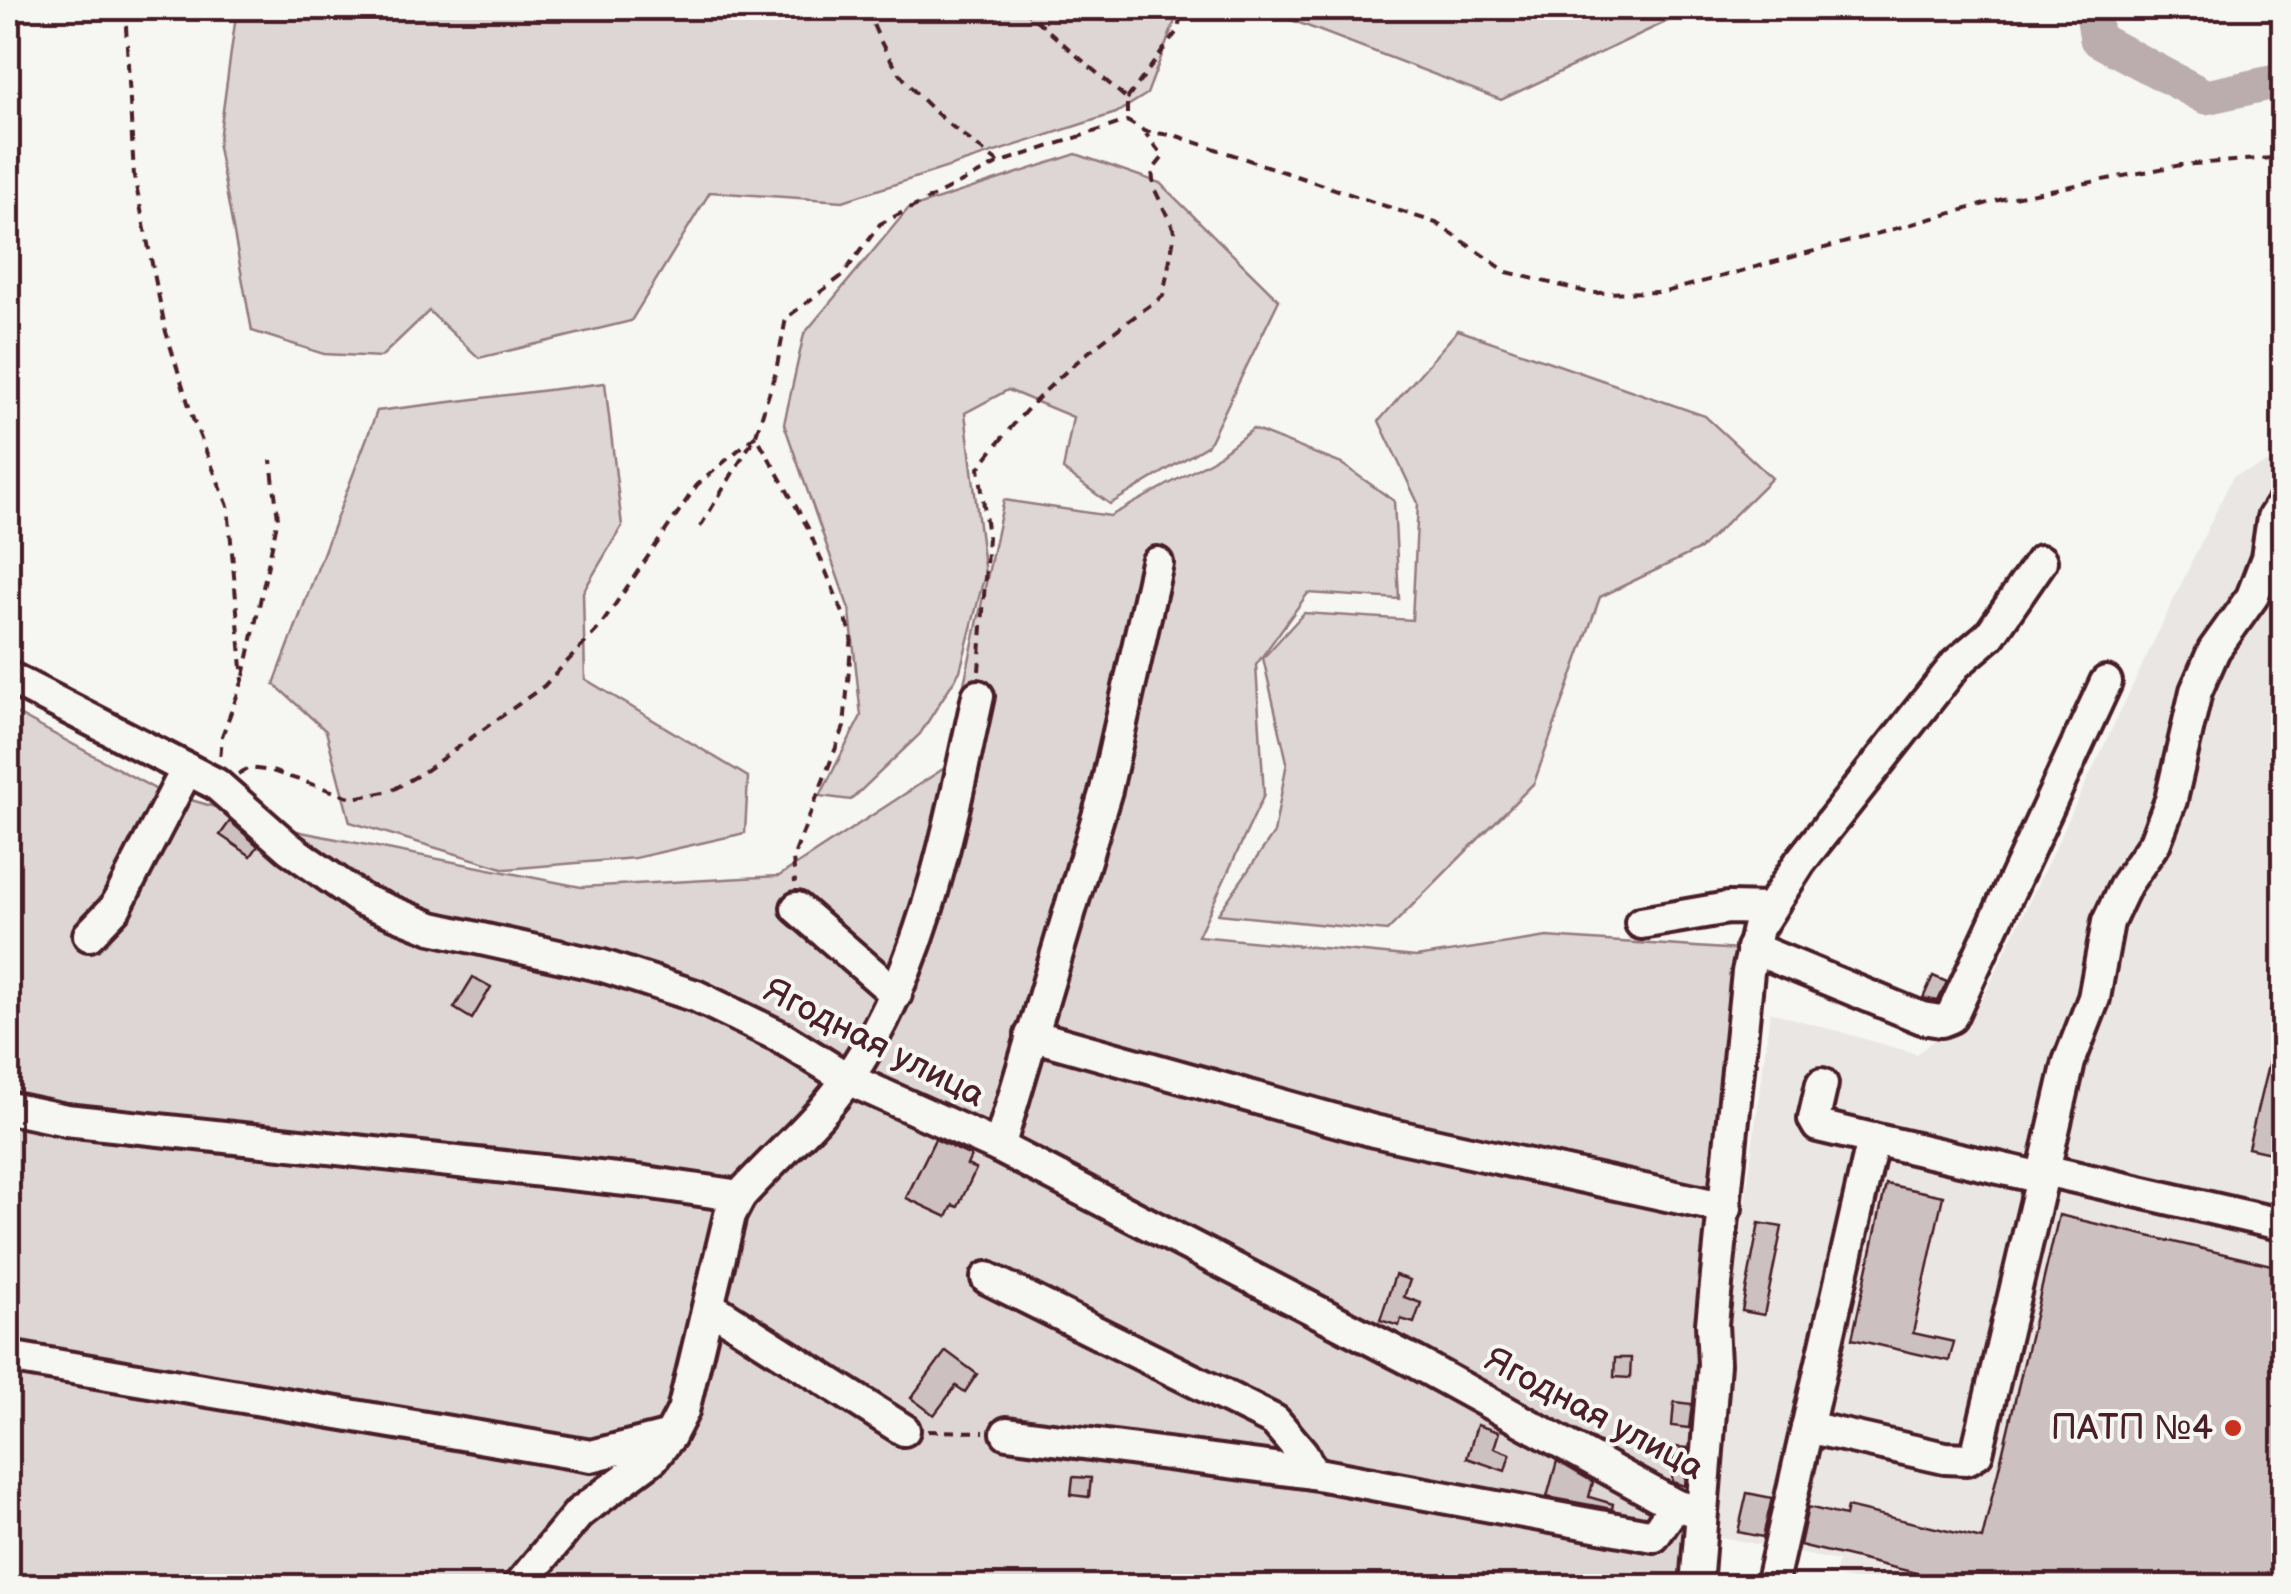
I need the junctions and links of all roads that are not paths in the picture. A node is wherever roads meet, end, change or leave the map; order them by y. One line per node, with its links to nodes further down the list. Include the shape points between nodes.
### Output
1 (2284, 500): 20 (street, via 2252,597 2214,650 2196,691 2172,800 2155,842 2108,922 2094,998 2068,1062)
2 (2041, 562): 9 (street, via 1990,636 1956,664)
3 (1157, 563): 14 (street, via 1106,790)
4 (8, 678): 7 (street, Ягодная улица)
5 (2106, 682): 12 (street, via 1951,1017 1922,1018)
6 (978, 696): 13 (street, via 946,840)
7 (188, 770): 11 (street, via 115,908); 15 (street, Ягодная улица, via 216,784 288,848 362,900 432,928 603,966 696,996)
8 (797, 908): 13 (street)
9 (1769, 909): 10 (street, via 1728,908); 12 (street)
10 (1642, 923)
11 (89, 935)
12 (1752, 948): 22 (street)
13 (896, 994): 15 (street)
14 (1031, 1035): 19 (street); 22 (street, via 1374,1131)
15 (848, 1079): 19 (street, Ягодная улица); 21 (street)
16 (1822, 1084): 18 (street, via 1818,1126)
17 (9, 1108): 21 (street, via 66,1120)
18 (1873, 1139): 20 (street); 27 (street)
19 (999, 1148): 32 (street, Ягодная улица)
20 (2043, 1174): 23 (street); 27 (street, via 1977,1454 1945,1458)
21 (740, 1196): 25 (street, via 722,1239)
22 (1726, 1208): 32 (street, via 1712,1324 1714,1364)
23 (2284, 1225)
24 (987, 1278): 31 (street, via 1275,1420)
25 (709, 1306): 28 (street); 30 (street, via 683,1411)
26 (8, 1358): 30 (street, via 591,1456)
27 (1807, 1427): 35 (street)
28 (904, 1430)
29 (1008, 1433): 31 (street)
30 (670, 1436): 33 (street, via 653,1458 579,1513)
31 (1312, 1473): 32 (street, via 1654,1536)
32 (1687, 1509): 34 (street)
33 (519, 1586)
34 (1696, 1586)
35 (1771, 1586)

